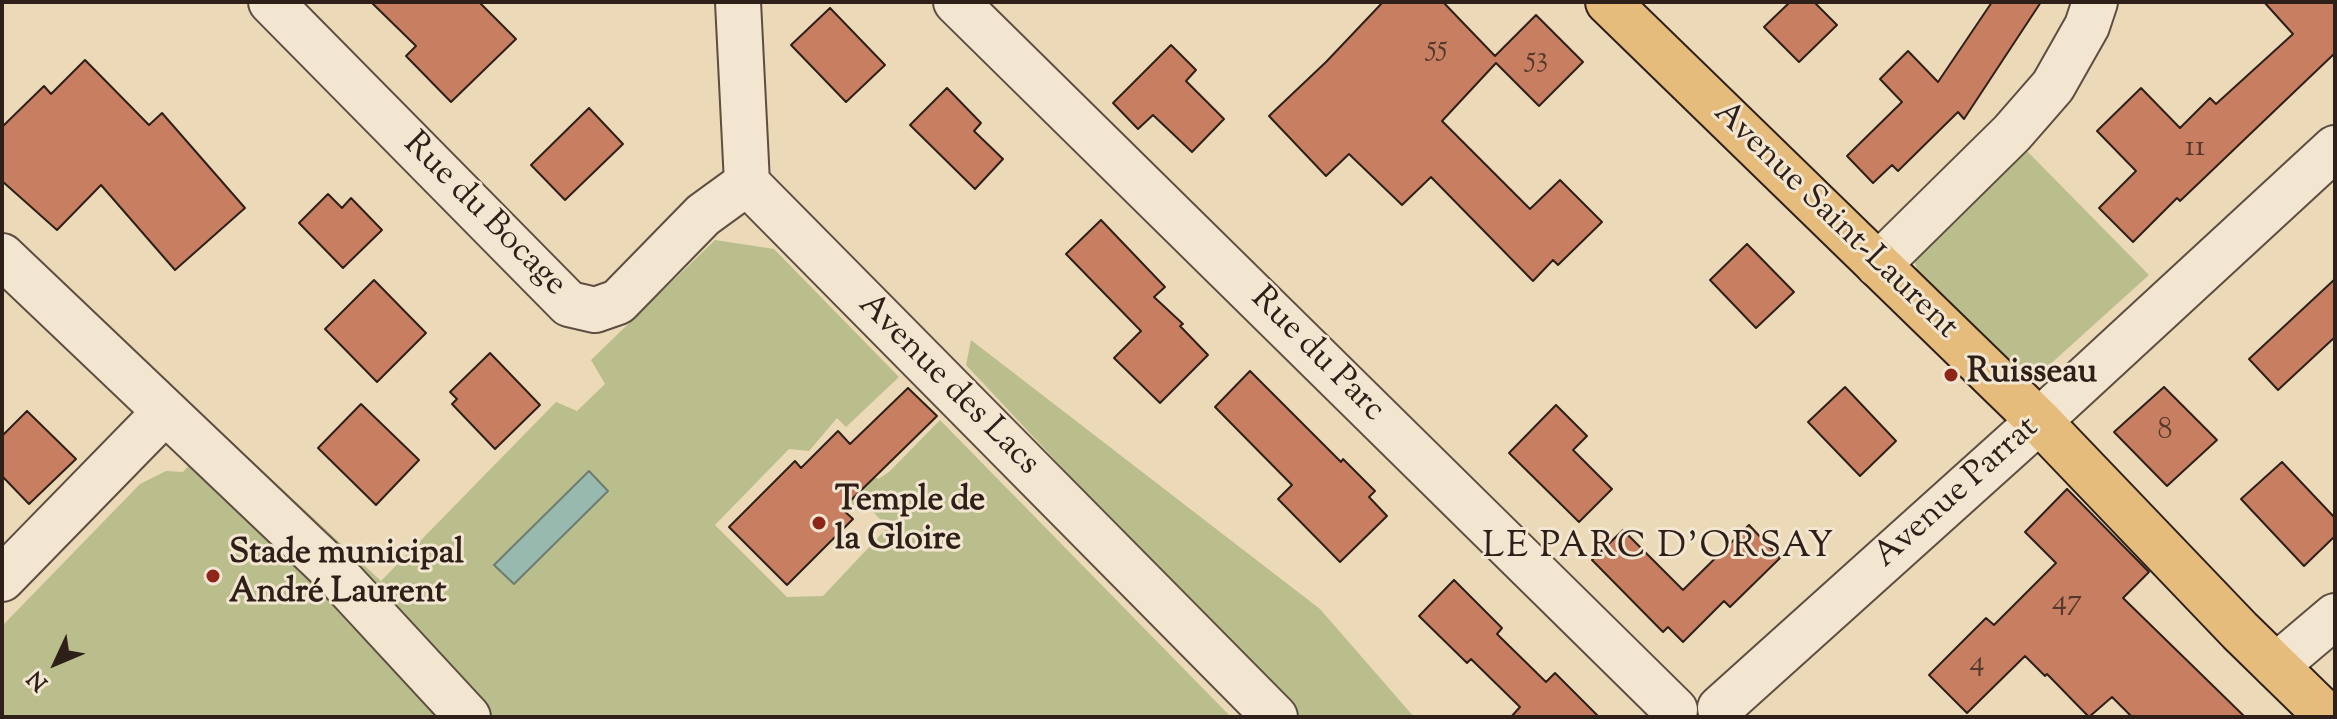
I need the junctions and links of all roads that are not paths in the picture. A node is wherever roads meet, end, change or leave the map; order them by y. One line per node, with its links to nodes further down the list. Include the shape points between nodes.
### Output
1 (271, 2): 7 (street, Rue du Bocage, via 569,304 595,310 618,302 703,215)
2 (738, 2): 7 (street)
3 (956, 2): 16 (street, Rue du Parc)
4 (1608, 2): 9 (main road, Avenue Saint-Laurent)
5 (2095, 2): 9 (street, via 2053,86)
6 (2335, 148): 11 (street, Avenue Parrat)
7 (747, 183): 18 (street, Avenue des Lacs)
8 (2, 256): 10 (street)
9 (1878, 265): 11 (main road, Avenue Saint-Laurent)
10 (165, 412): 12 (street); 17 (street, via 333,571)
11 (2039, 421): 14 (main road, Avenue Saint-Laurent); 15 (street, Avenue Parrat)
12 (2, 579)
13 (2335, 616): 14 (street)
14 (2276, 666): 19 (main road, Avenue Saint-Laurent)
15 (1723, 713): 16 (street, via 1692,701)
16 (1672, 714)
17 (468, 717)
18 (1275, 717)
19 (2328, 717)

